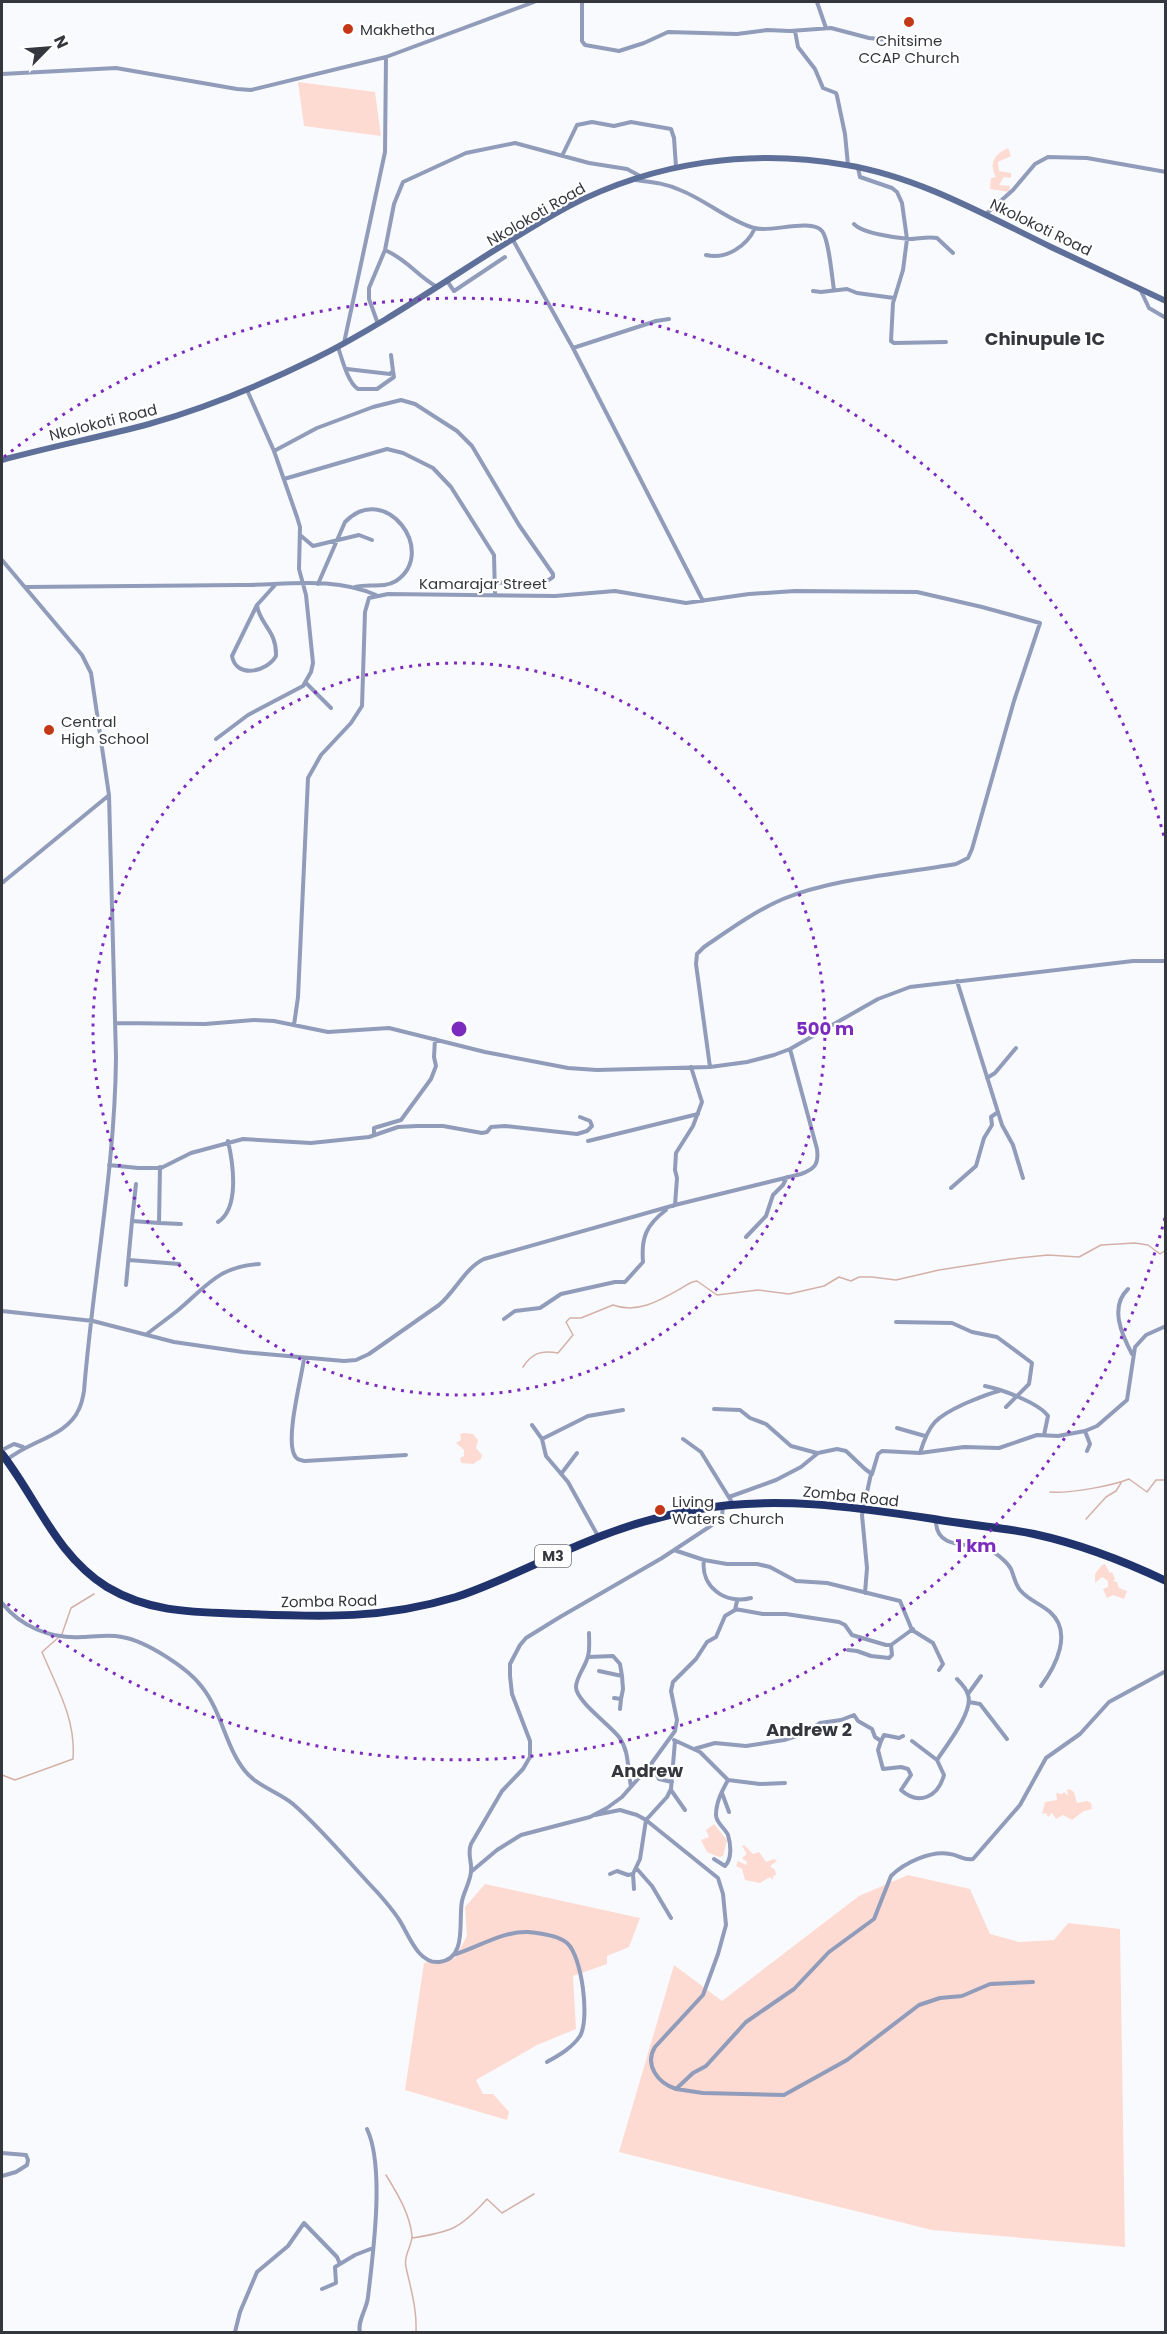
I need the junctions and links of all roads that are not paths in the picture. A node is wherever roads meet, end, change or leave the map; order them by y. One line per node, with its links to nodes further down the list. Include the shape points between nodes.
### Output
1 (534, 2): 7 (street)
2 (582, 2): 5 (street, via 582,40 585,45 608,51 635,46 668,32)
3 (817, 2): 4 (street)
4 (825, 28): 5 (street); 6 (street)
5 (795, 31): 10 (street, via 798,47 815,69 823,88 836,93)
6 (934, 45)
7 (386, 57): 8 (street, via 251,90 116,68); 36 (street, via 385,152)
8 (2, 74)
9 (562, 156): 11 (street, via 577,125 592,122 614,126 631,122 671,129); 14 (street, via 627,169); 21 (street, via 507,143 457,156 403,183 394,204)
10 (848, 165): 11 (main road, Nkolokoti Road, via 755,158); 12 (main road, Nkolokoti Road)
11 (676, 167): 14 (main road, Nkolokoti Road)
12 (858, 167): 16 (main road, Nkolokoti Road, via 931,190); 19 (street, via 861,178 885,184 897,192)
13 (1166, 172): 16 (street, via 1087,158 1048,157 1035,164)
14 (641, 176): 15 (main road, Nkolokoti Road)
15 (631, 180): 18 (street, via 680,189 714,210); 20 (main road, Nkolokoti Road, via 570,206)
16 (986, 214): 27 (main road, Nkolokoti Road)
17 (854, 224): 19 (street, via 862,230)
18 (756, 228): 23 (street, via 746,242 730,253); 28 (street, via 800,226 822,231)
19 (908, 239): 22 (street, via 937,238); 30 (street)
20 (513, 240): 25 (main road, Nkolokoti Road); 37 (street)
21 (385, 250): 26 (street); 34 (street, via 368,293)
22 (953, 253)
23 (706, 255)
24 (505, 257): 25 (street, via 454,291)
25 (447, 281): 26 (main road, Nkolokoti Road)
26 (437, 287): 34 (main road, Nkolokoti Road)
27 (1140, 289): 31 (main road, Nkolokoti Road); 32 (street, via 1149,308)
28 (834, 290): 29 (street); 30 (street)
29 (813, 291)
30 (894, 298): 35 (street, via 892,343)
31 (1166, 301)
32 (1166, 318)
33 (669, 319): 37 (street)
34 (378, 324): 36 (main road, Nkolokoti Road)
35 (946, 342)
36 (341, 345): 39 (street); 41 (main road, Nkolokoti Road)
37 (573, 348): 57 (street)
38 (391, 354): 40 (street)
39 (346, 369): 40 (street, via 383,374); 40 (street, via 354,387 362,390 377,389 394,377)
40 (393, 371)
41 (247, 389): 42 (street); 43 (main road, Nkolokoti Road, via 148,424)
42 (274, 452): 44 (street); 50 (street, via 317,428 375,406 401,400 415,404 457,431 472,446 553,574 545,582)
43 (2, 460)
44 (283, 479): 45 (street); 50 (street, via 379,450 392,449 412,457 444,477 458,497 494,555)
45 (300, 535): 46 (street, via 313,546); 49 (street, via 299,569)
46 (336, 540): 47 (street, via 359,535); 52 (street); 54 (street, via 351,515 377,509 396,518 411,544 411,560 395,581)
47 (372, 540)
48 (2, 560): 53 (street)
49 (304, 582): 51 (street); 52 (street); 59 (street, via 313,663)
50 (494, 582): 56 (street)
51 (276, 584): 53 (street); 58 (street)
52 (318, 584): 54 (street)
53 (25, 587): 62 (street, via 90,669)
54 (354, 588): 55 (street, Kamarajar Street)
55 (376, 595): 56 (street, Kamarajar Street); 67 (street, via 367,601 364,612 362,706 308,777)
56 (495, 595): 57 (street, Kamarajar Street, via 615,591 687,603)
57 (704, 601): 71 (street, Kamarajar Street, via 795,591 917,592 1040,623 968,858 956,864 799,894 764,908 704,947 697,954 696,964)
58 (258, 605): 58 (street, via 259,614 272,633 276,656 254,671 241,670 232,656)
59 (306, 683): 60 (street); 61 (street, via 237,721)
60 (331, 708)
61 (216, 739)
62 (109, 795): 63 (street); 66 (street)
63 (2, 883)
64 (1166, 961): 65 (street, via 1133,961)
65 (957, 981): 70 (street, via 897,990); 73 (street)
66 (116, 1023): 67 (street, via 254,1020); 80 (street, via 116,1096)
67 (294, 1025): 68 (street, via 317,1032 389,1028)
68 (435, 1040): 72 (street, via 568,1068); 77 (street, via 436,1066 431,1079 400,1119 374,1128)
69 (1016, 1048): 73 (street)
70 (790, 1049): 71 (street, via 760,1059); 82 (street, via 817,1162 809,1171)
71 (710, 1066): 72 (street)
72 (691, 1067): 75 (street, via 702,1102)
73 (987, 1078): 74 (street)
74 (998, 1112): 83 (street); 85 (street, via 991,1117 992,1125 976,1166)
75 (698, 1114): 79 (street); 86 (street, via 676,1153)
76 (580, 1118): 77 (street, via 590,1121 592,1126 577,1134 505,1126 491,1127 482,1133 417,1126)
77 (374, 1135): 78 (street, via 311,1143)
78 (228, 1141): 81 (street); 89 (street, via 235,1178 229,1210)
79 (588, 1141)
80 (109, 1165): 81 (street); 99 (street)
81 (160, 1167): 88 (street)
82 (787, 1177): 86 (street); 91 (street, via 773,1195 766,1216)
83 (1023, 1178)
84 (136, 1184): 87 (street)
85 (951, 1188)
86 (675, 1205): 98 (street, via 648,1228 641,1243 643,1262 625,1282 561,1294 540,1308 515,1311); 104 (street, via 484,1259 474,1265 445,1300 363,1358)
87 (132, 1221): 88 (street); 92 (street)
88 (159, 1222): 90 (street)
89 (219, 1222)
90 (181, 1224)
91 (746, 1237)
92 (129, 1260): 93 (street); 95 (street)
93 (179, 1264)
94 (259, 1264): 102 (street, via 220,1274)
95 (126, 1285)
96 (1128, 1289): 103 (street, via 1122,1295 1118,1318)
97 (2, 1311): 99 (street)
98 (504, 1319)
99 (93, 1321): 102 (street); 118 (street, via 79,1411 59,1431)
100 (896, 1322): 107 (street, via 944,1321 997,1337 1032,1364 1029,1384)
101 (1166, 1326): 103 (street, via 1139,1341)
102 (147, 1334): 104 (street, via 185,1344)
103 (1132, 1354): 113 (street, via 1127,1400 1097,1426)
104 (304, 1359): 124 (street, via 293,1432 296,1458 305,1461)
105 (985, 1386): 106 (street)
106 (999, 1391): 107 (street); 115 (street, via 942,1414)
107 (1015, 1397): 108 (street); 114 (street, via 1033,1402 1047,1414)
108 (1006, 1407)
109 (714, 1409): 121 (street, via 740,1410 766,1424 790,1446)
110 (623, 1410): 116 (street, via 588,1416)
111 (532, 1425): 116 (street)
112 (897, 1428): 115 (street)
113 (1085, 1431): 114 (street); 119 (street, via 1090,1444)
114 (1044, 1435): 122 (street, via 999,1448 964,1447)
115 (925, 1436): 122 (street)
116 (542, 1439): 125 (street, via 546,1456)
117 (682, 1439): 127 (street, via 701,1452)
118 (24, 1448): 123 (street); 123 (street, via 14,1444)
119 (1087, 1451)
120 (577, 1453): 125 (street)
121 (818, 1454): 126 (street, via 843,1450); 127 (street, via 801,1467)
122 (920, 1454): 126 (street, via 880,1452)
123 (3, 1455): 131 (highway, Zomba Road / M3, via 56,1539 88,1573 135,1600 170,1610 328,1617 399,1611 471,1592)
124 (406, 1455)
125 (561, 1474): 131 (street)
126 (871, 1474): 129 (street)
127 (731, 1501): 128 (highway, Zomba Road / M3); 129 (highway, Zomba Road / M3)
128 (723, 1506): 131 (highway, Zomba Road / M3, via 658,1518); 132 (street, via 717,1521)
129 (862, 1509): 130 (highway, Zomba Road / M3); 135 (street)
130 (936, 1520): 134 (highway, Zomba Road / M3, via 1074,1544); 151 (street, via 938,1530 947,1539 962,1546 986,1547 1002,1558 1019,1589 1055,1617 1062,1645)
131 (598, 1537)
132 (674, 1550): 133 (street); 177 (street, via 520,1645 512,1660 510,1676 512,1694 530,1742 530,1757 502,1791 471,1844)
133 (704, 1560): 135 (street, via 757,1564 796,1581 820,1582); 137 (street, via 702,1572 712,1589)
134 (1166, 1581)
135 (865, 1593): 140 (street, via 900,1602)
136 (751, 1598): 137 (street)
137 (737, 1601): 139 (street)
138 (2, 1604): 182 (street, via 38,1631 62,1637 124,1637 150,1648 193,1676 209,1696 234,1753 249,1775 304,1815 391,1907 423,1956 438,1962)
139 (735, 1609): 142 (street, via 843,1623 852,1635); 158 (street, via 725,1616 716,1637 707,1642 673,1682 677,1720)
140 (913, 1628): 142 (street); 145 (street, via 935,1645 943,1664)
141 (589, 1633): 144 (street)
142 (891, 1645): 143 (street, via 889,1658)
143 (848, 1650)
144 (588, 1657): 148 (street, via 613,1656 620,1664); 168 (street, via 576,1690 624,1745)
145 (939, 1670)
146 (599, 1671): 148 (street)
147 (1166, 1671): 185 (street, via 1109,1702 1080,1734 1046,1758 1020,1805 973,1859 935,1854 896,1871 874,1918 829,1952 794,1989 746,2022 706,2066)
148 (622, 1676): 154 (street)
149 (981, 1676): 152 (street)
150 (957, 1678): 152 (street)
151 (1041, 1686)
152 (968, 1694): 155 (street)
153 (614, 1698): 154 (street)
154 (621, 1699): 156 (street)
155 (969, 1702): 159 (street, via 980,1704); 163 (street, via 967,1713)
156 (620, 1709)
157 (903, 1736): 160 (street, via 884,1735)
158 (674, 1739): 162 (street); 164 (street); 166 (street)
159 (1006, 1739)
160 (881, 1741): 162 (street, via 874,1737 872,1729 851,1715 820,1723 807,1733 784,1740 746,1746 715,1743); 163 (street, via 878,1750 883,1769 909,1770 911,1775 901,1790 911,1797 922,1799 939,1787 944,1775)
161 (912, 1741): 163 (street)
162 (694, 1749): 165 (street)
163 (937, 1760)
164 (651, 1764): 166 (street, via 659,1779); 168 (street)
165 (728, 1780): 167 (street); 170 (street)
166 (672, 1782): 169 (street)
167 (785, 1783)
168 (631, 1787): 173 (street, via 617,1802)
169 (671, 1789): 171 (street); 174 (street)
170 (722, 1792): 172 (street); 175 (street, via 716,1815 728,1836 730,1858 725,1866)
171 (685, 1810)
172 (729, 1812)
173 (595, 1815): 174 (street, via 620,1810); 177 (street, via 521,1835)
174 (646, 1820): 176 (street); 185 (street, via 718,1878 726,1919 724,1937 704,1995 651,2057 656,2074)
175 (714, 1859)
176 (637, 1869): 179 (street); 181 (street)
177 (471, 1871): 182 (street, via 461,1908 461,1936)
178 (610, 1874): 179 (street, via 617,1870)
179 (633, 1874): 180 (street)
180 (634, 1889)
181 (672, 1918)
182 (453, 1955): 184 (street, via 526,1932 552,1936 570,1945 581,1979 584,2023 576,2040)
183 (1033, 1982): 185 (street, via 990,1984 962,1996 919,2005 853,2056 784,2095)
184 (547, 2062)
185 (676, 2089)
186 (367, 2129): 189 (street, via 375,2159)
187 (2, 2152): 188 (street, via 26,2155 28,2160 16,2172)
188 (2, 2176)
189 (373, 2248): 190 (street); 193 (street)
190 (340, 2264): 191 (street, via 335,2267 336,2283); 192 (street, via 304,2223 288,2246 258,2272)
191 (322, 2289)
192 (235, 2332)
193 (360, 2332)

